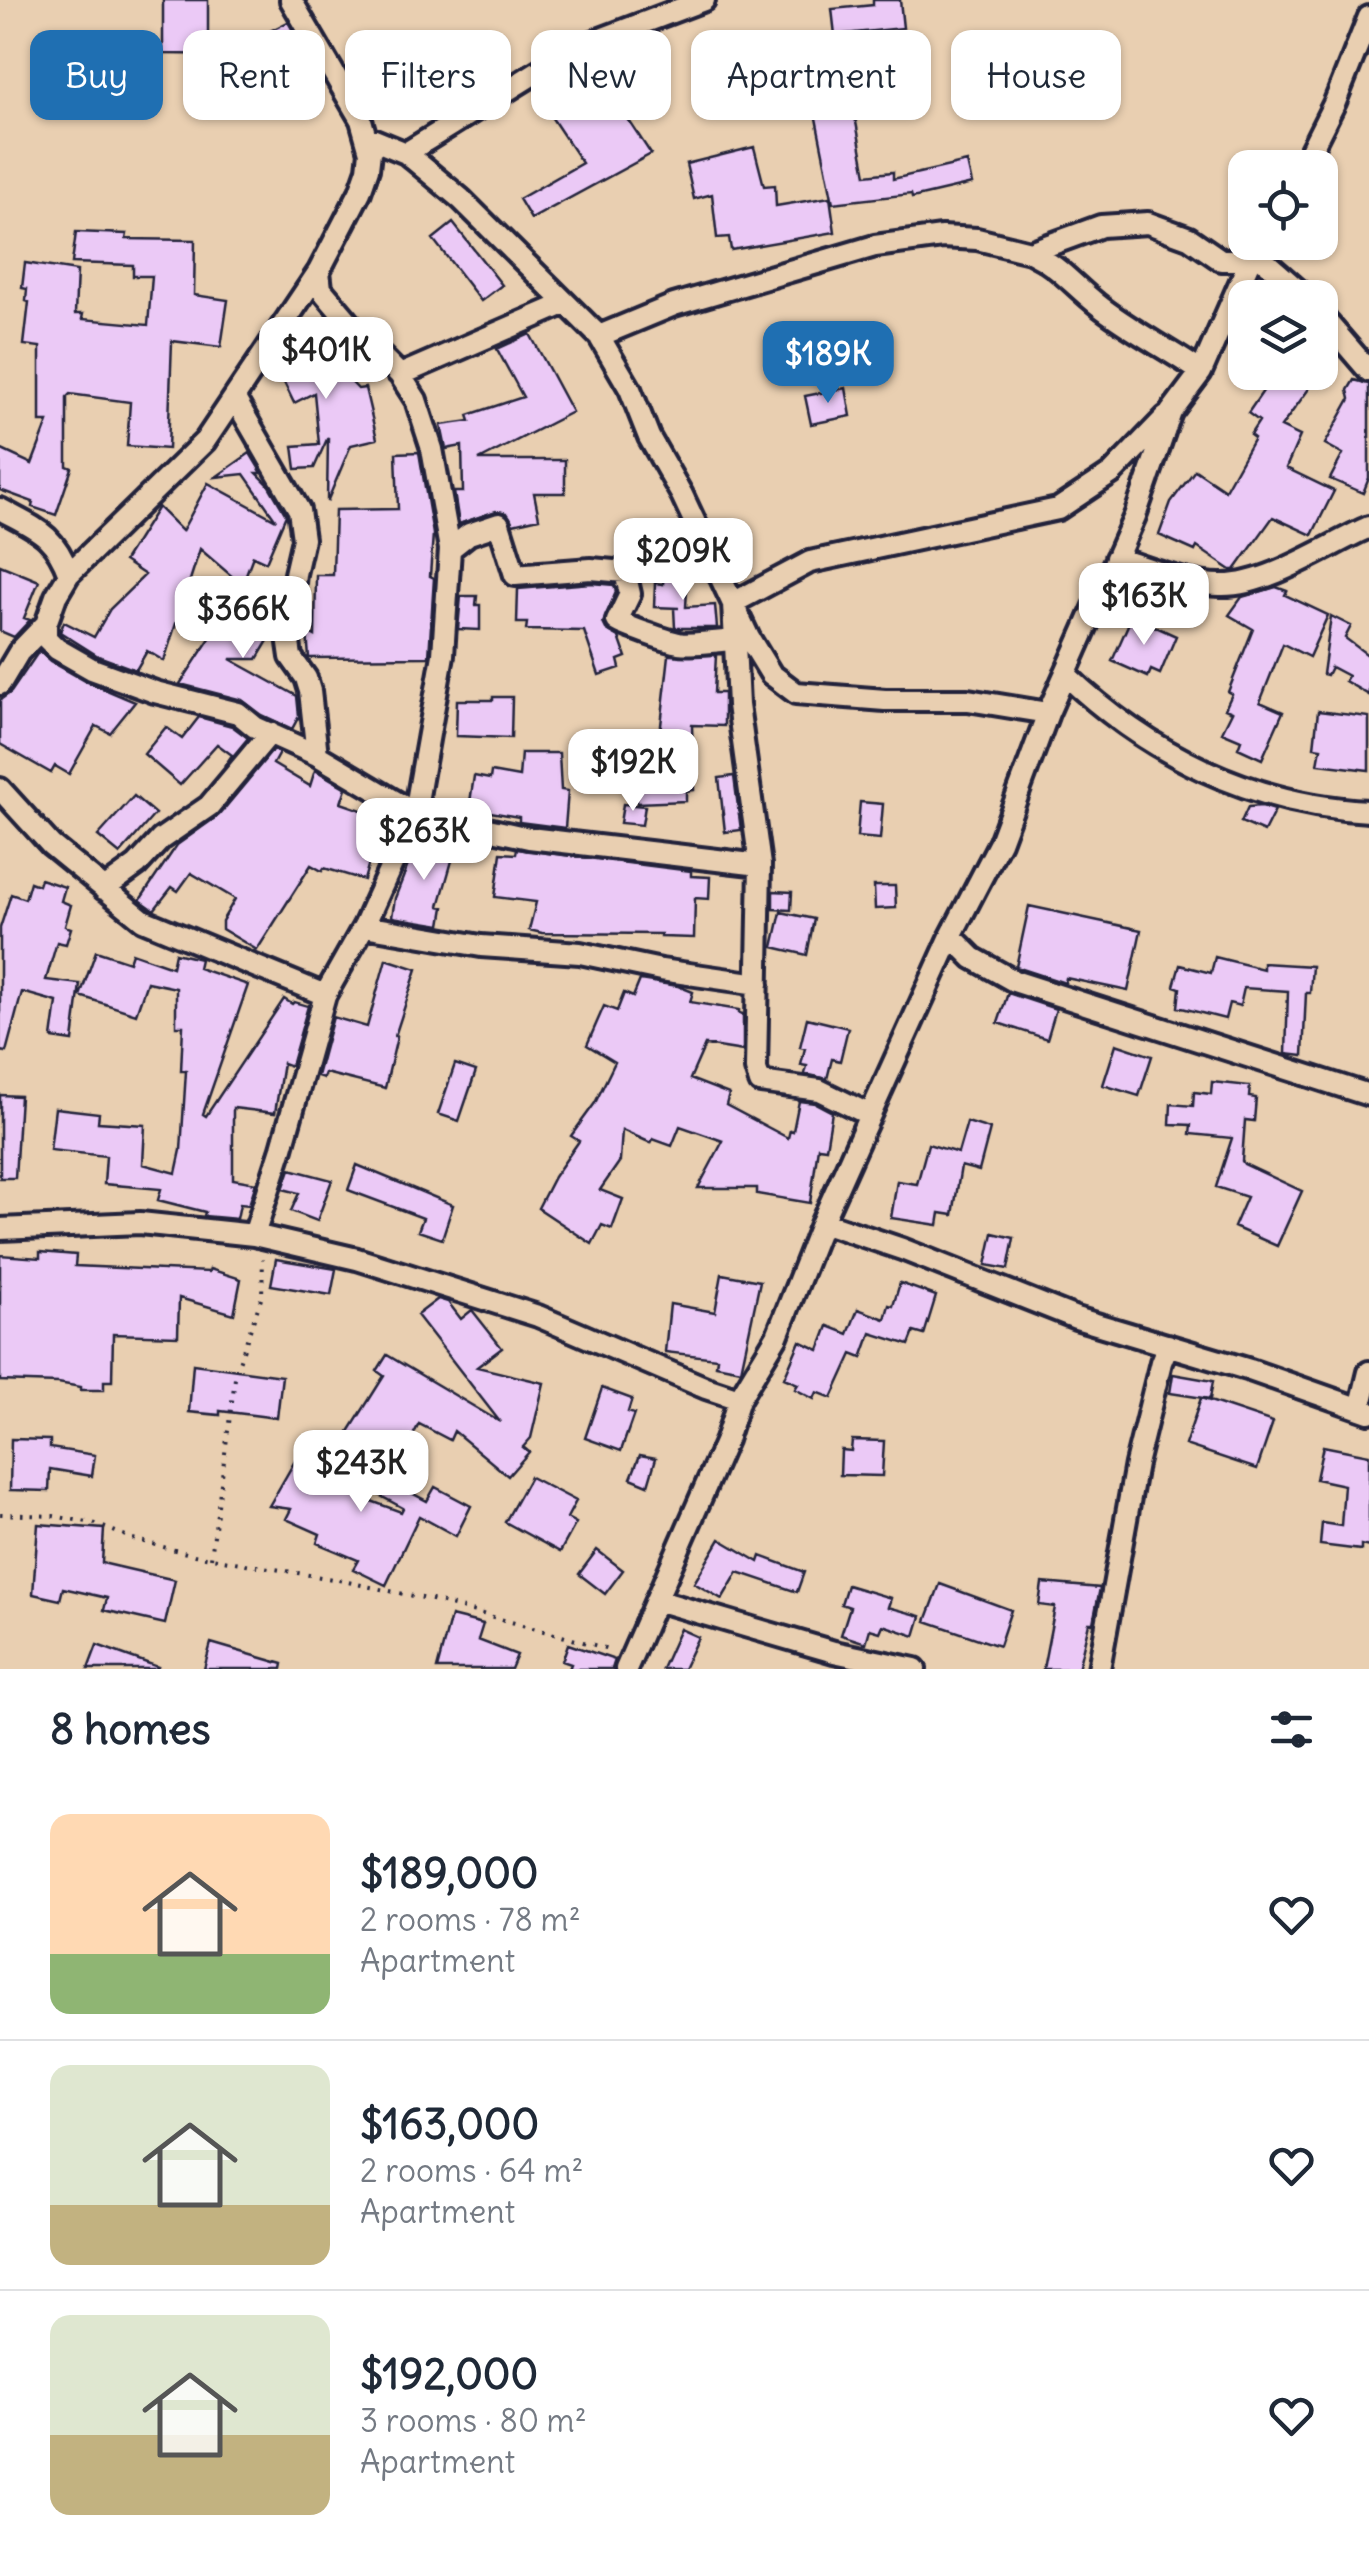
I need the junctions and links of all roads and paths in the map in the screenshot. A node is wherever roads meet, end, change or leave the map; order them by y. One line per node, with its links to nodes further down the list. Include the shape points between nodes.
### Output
1 (291, 0): 4 (street)
2 (704, 0): 6 (street, via 574,49)
3 (1369, 17): 5 (street)
4 (367, 137): 6 (street); 11 (street, via 368,169 360,192)
5 (1311, 150)
6 (406, 153): 13 (street)
7 (1030, 252): 8 (street, via 1101,226 1148,223); 15 (street, via 942,237 875,246 674,305); 17 (street)
8 (1228, 258)
9 (1249, 260): 17 (street)
10 (1263, 260): 12 (street)
11 (318, 272): 18 (street, via 336,309); 19 (street)
12 (1286, 280)
13 (564, 304): 15 (street); 18 (street)
14 (1338, 335): 16 (street)
15 (599, 336): 26 (street)
16 (1369, 371)
17 (1201, 372): 20 (street)
18 (400, 374): 23 (street, via 426,423)
19 (235, 399): 25 (street, via 205,441); 34 (street, via 299,510 303,539 288,636 310,691)
20 (1171, 412): 24 (street); 26 (street, via 1112,473 1058,509 810,562)
21 (0, 510): 25 (street, via 58,546)
22 (1369, 526): 24 (street, via 1237,584 1206,583)
23 (450, 549): 28 (street, via 499,524 515,576 624,572 630,594 617,621 630,629 678,644); 37 (street, via 443,656)
24 (1116, 558): 30 (street)
25 (69, 574): 27 (street)
26 (733, 602): 28 (street); 32 (street, via 771,674 796,693 968,700)
27 (46, 624): 29 (street); 33 (street, via 46,638 57,649 92,670 225,708)
28 (736, 639): 38 (street)
29 (8, 652): 31 (street)
30 (1066, 674): 32 (street); 36 (street, via 1143,738 1208,773 1280,799)
31 (0, 684)
32 (1048, 713): 41 (street, via 1000,842)
33 (270, 732): 34 (street); 39 (street, via 209,806)
34 (316, 756): 37 (street)
35 (0, 789): 39 (street, via 51,846)
36 (1369, 811)
37 (415, 813): 38 (street, via 529,838); 40 (street)
38 (760, 865): 42 (street)
39 (104, 889): 43 (street, via 143,920)
40 (364, 926): 42 (street); 43 (street)
41 (952, 936): 44 (street, via 973,958 1014,980); 45 (street)
42 (758, 984): 45 (street, via 760,1082 819,1090)
43 (324, 994): 48 (street)
44 (1369, 1095)
45 (870, 1115): 46 (street)
46 (822, 1222): 49 (street, via 1076,1318); 51 (street, via 777,1336)
47 (0, 1230): 48 (street, via 140,1223)
48 (254, 1235): 51 (street, via 357,1258 538,1316); 54 (path, via 264,1262 262,1296 236,1372)
49 (1168, 1345): 52 (street); 58 (street, via 1136,1464)
50 (1369, 1372): 52 (street)
51 (740, 1398): 55 (street)
52 (1364, 1411)
53 (0, 1514): 54 (path, via 93,1523)
54 (211, 1558): 56 (path, via 522,1622)
55 (656, 1600): 56 (street); 57 (street)
56 (629, 1662)
57 (915, 1669)
58 (1099, 1669)

